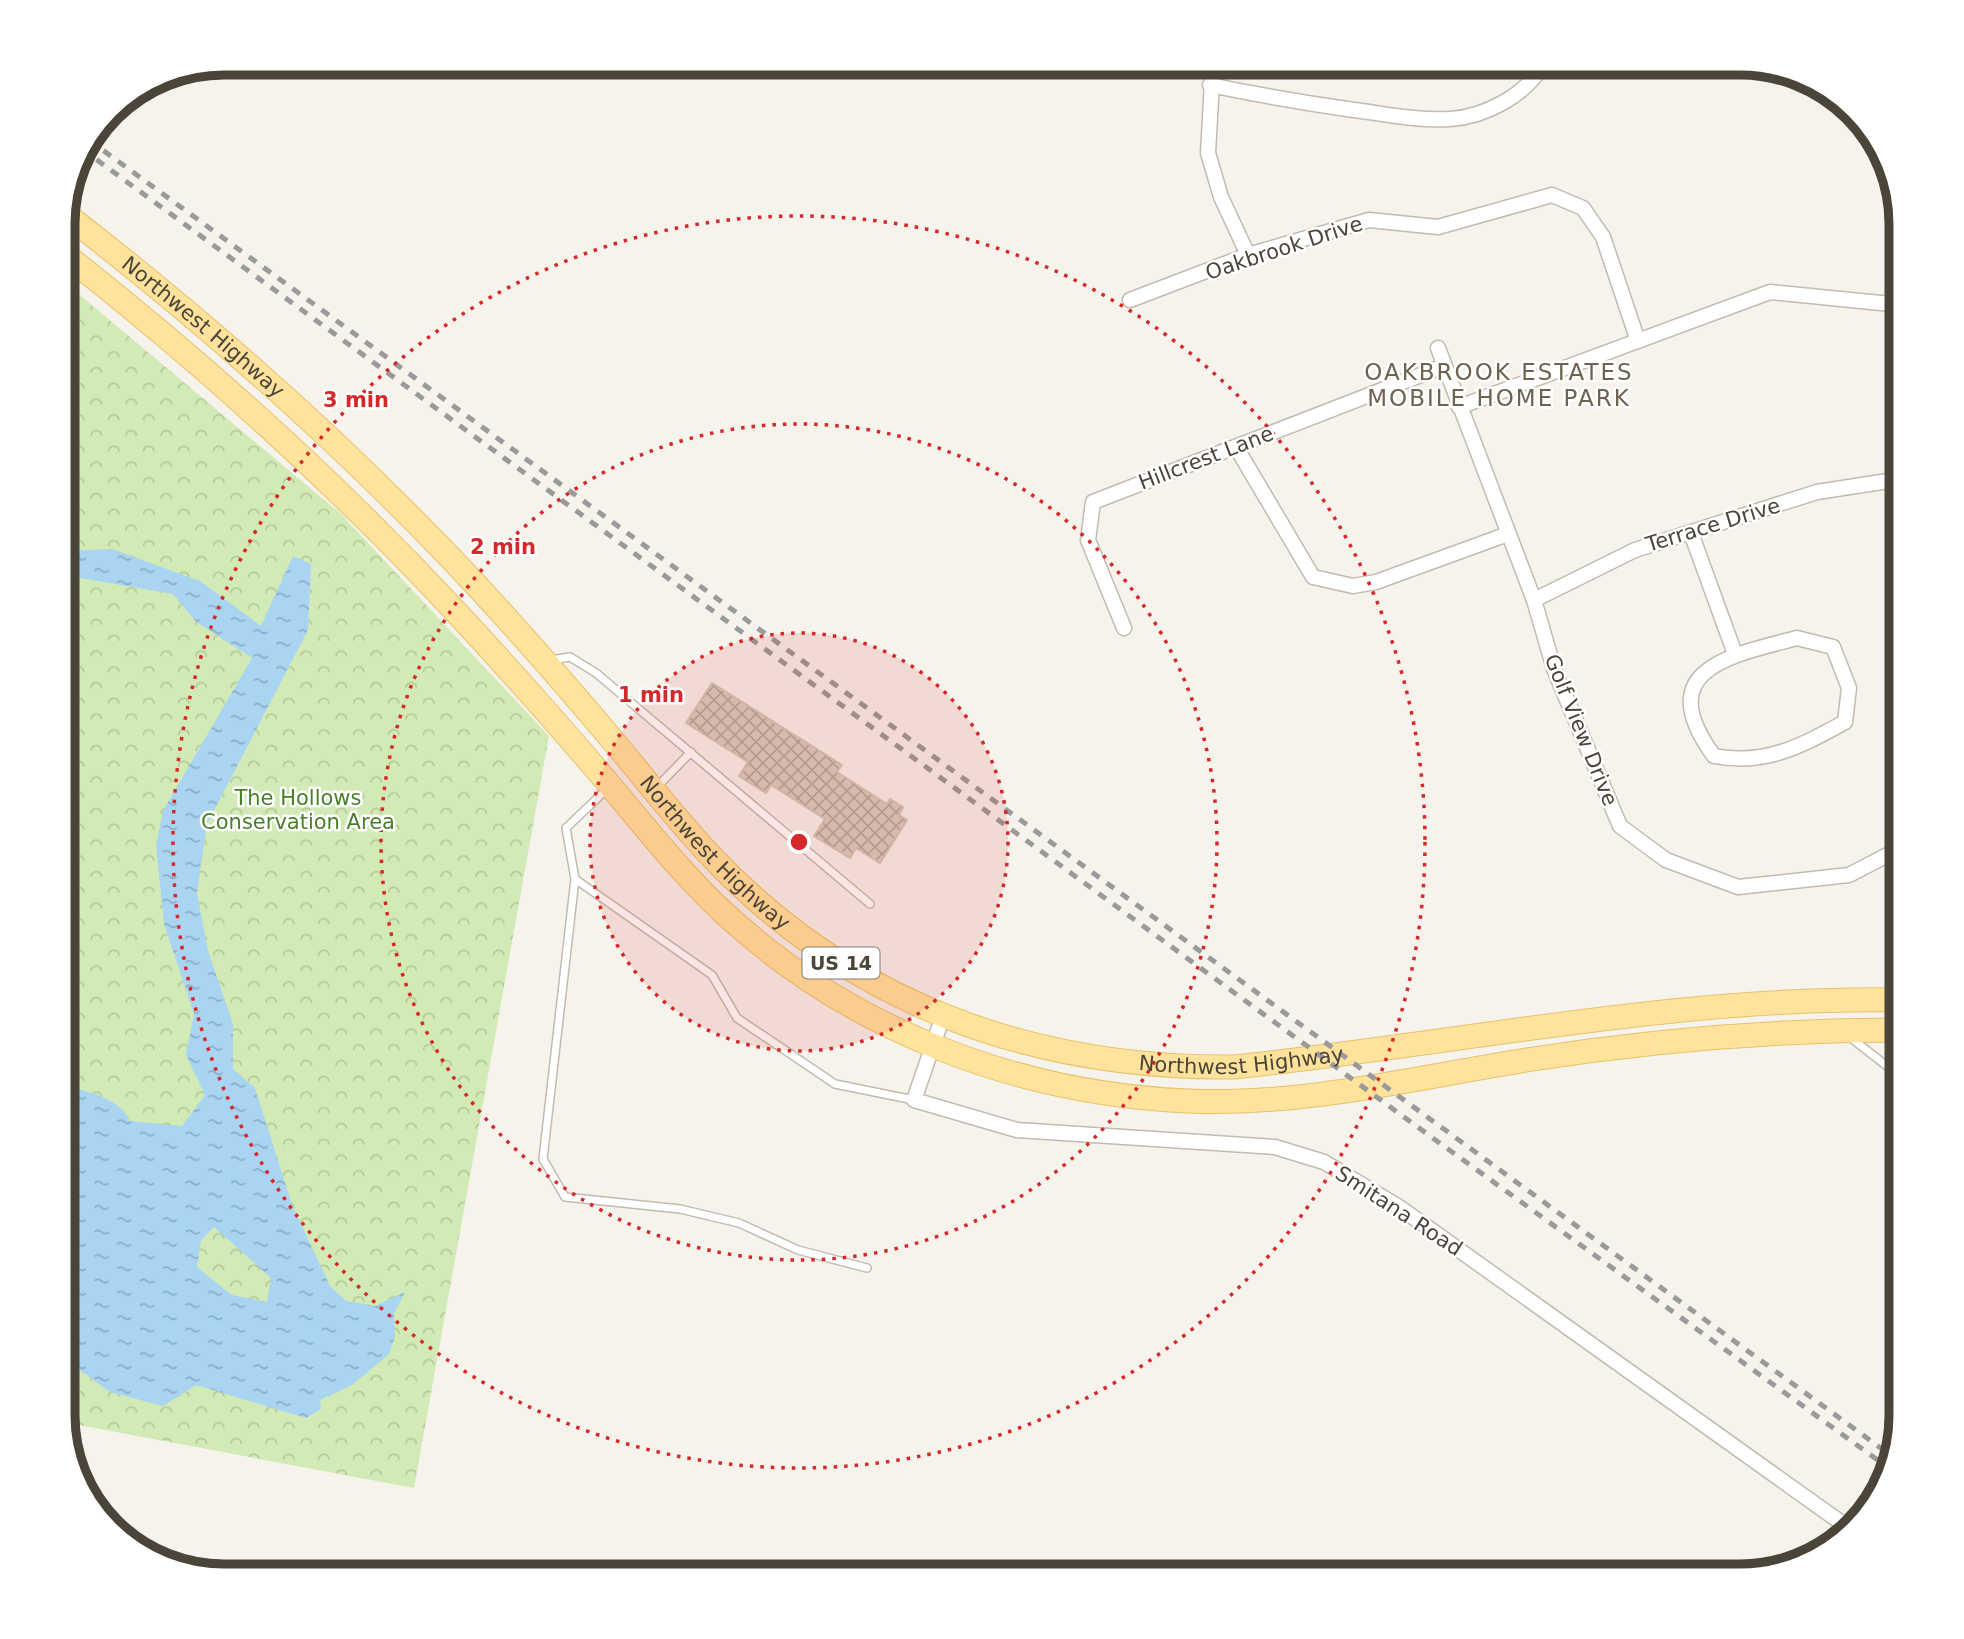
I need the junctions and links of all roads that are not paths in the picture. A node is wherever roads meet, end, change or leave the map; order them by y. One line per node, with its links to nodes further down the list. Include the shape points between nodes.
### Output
1 (1211, 75): 3 (street)
2 (1534, 75): 3 (street, via 1522,90 1487,110 1452,119 1398,116)
3 (1210, 85): 5 (street, via 1208,153 1221,197)
4 (76, 223): 20 (main road, Northwest Highway / US 14, via 302,413 440,547)
5 (1248, 255): 7 (street, Oakbrook Drive); 9 (street, Oakbrook Drive, via 1369,220 1438,227 1552,195 1583,208 1603,237)
6 (76, 264): 22 (main road, Northwest Highway / US 14, via 203,369 363,514 496,655)
7 (1130, 300)
8 (1889, 304): 9 (street, via 1770,292)
9 (1637, 341): 12 (street)
10 (1438, 348): 11 (street, Golf View Drive)
11 (1444, 366): 12 (street, Golf View Drive); 13 (street, Hillcrest Lane)
12 (1459, 407): 16 (street, Golf View Drive)
13 (1236, 447): 16 (street, via 1313,577 1353,586 1376,582); 18 (street, Hillcrest Lane, via 1093,502 1088,540)
14 (1889, 481): 15 (street, Terrace Drive, via 1817,492)
15 (1691, 533): 17 (street, Terrace Drive, via 1635,550); 19 (street)
16 (1508, 534): 17 (street, Golf View Drive)
17 (1534, 600): 24 (street, Golf View Drive, via 1554,668 1620,825 1666,860 1738,887 1849,875)
18 (1124, 628)
19 (1735, 654): 19 (street, via 1695,682 1688,706 1697,733 1714,755 1740,761 1780,753 1845,722 1849,688 1833,647 1797,638)
20 (545, 662): 21 (lane, via 567,656 582,663); 23 (main road, Northwest Highway / US 14)
21 (691, 752): 23 (lane); 26 (lane)
22 (610, 786): 25 (lane, via 566,828); 31 (main road, Northwest Highway / US 14, via 685,874 775,955 851,1006)
23 (654, 790): 28 (main road, Northwest Highway / US 14, via 708,853 795,932 847,967)
24 (1889, 854)
25 (575, 879): 33 (lane, via 712,975 737,1018 835,1084); 34 (lane, via 543,1159 565,1197 680,1209 738,1223 797,1250)
26 (870, 904)
27 (1889, 1000): 28 (main road, Northwest Highway / US 14, via 1767,1002 1636,1012 1234,1067 1190,1068 1099,1060 1014,1041)
28 (943, 1016): 31 (street)
29 (1838, 1030): 30 (main road, Northwest Highway / US 14); 31 (main road, Northwest Highway / US 14, via 1648,1043 1340,1092 1240,1102 1080,1090 990,1068); 32 (lane)
30 (1889, 1030)
31 (932, 1044): 33 (street)
32 (1889, 1066)
33 (914, 1100): 35 (street, Smitana Road, via 1017,1130 1275,1147 1324,1162 1399,1207)
34 (867, 1268)
35 (1842, 1523)

